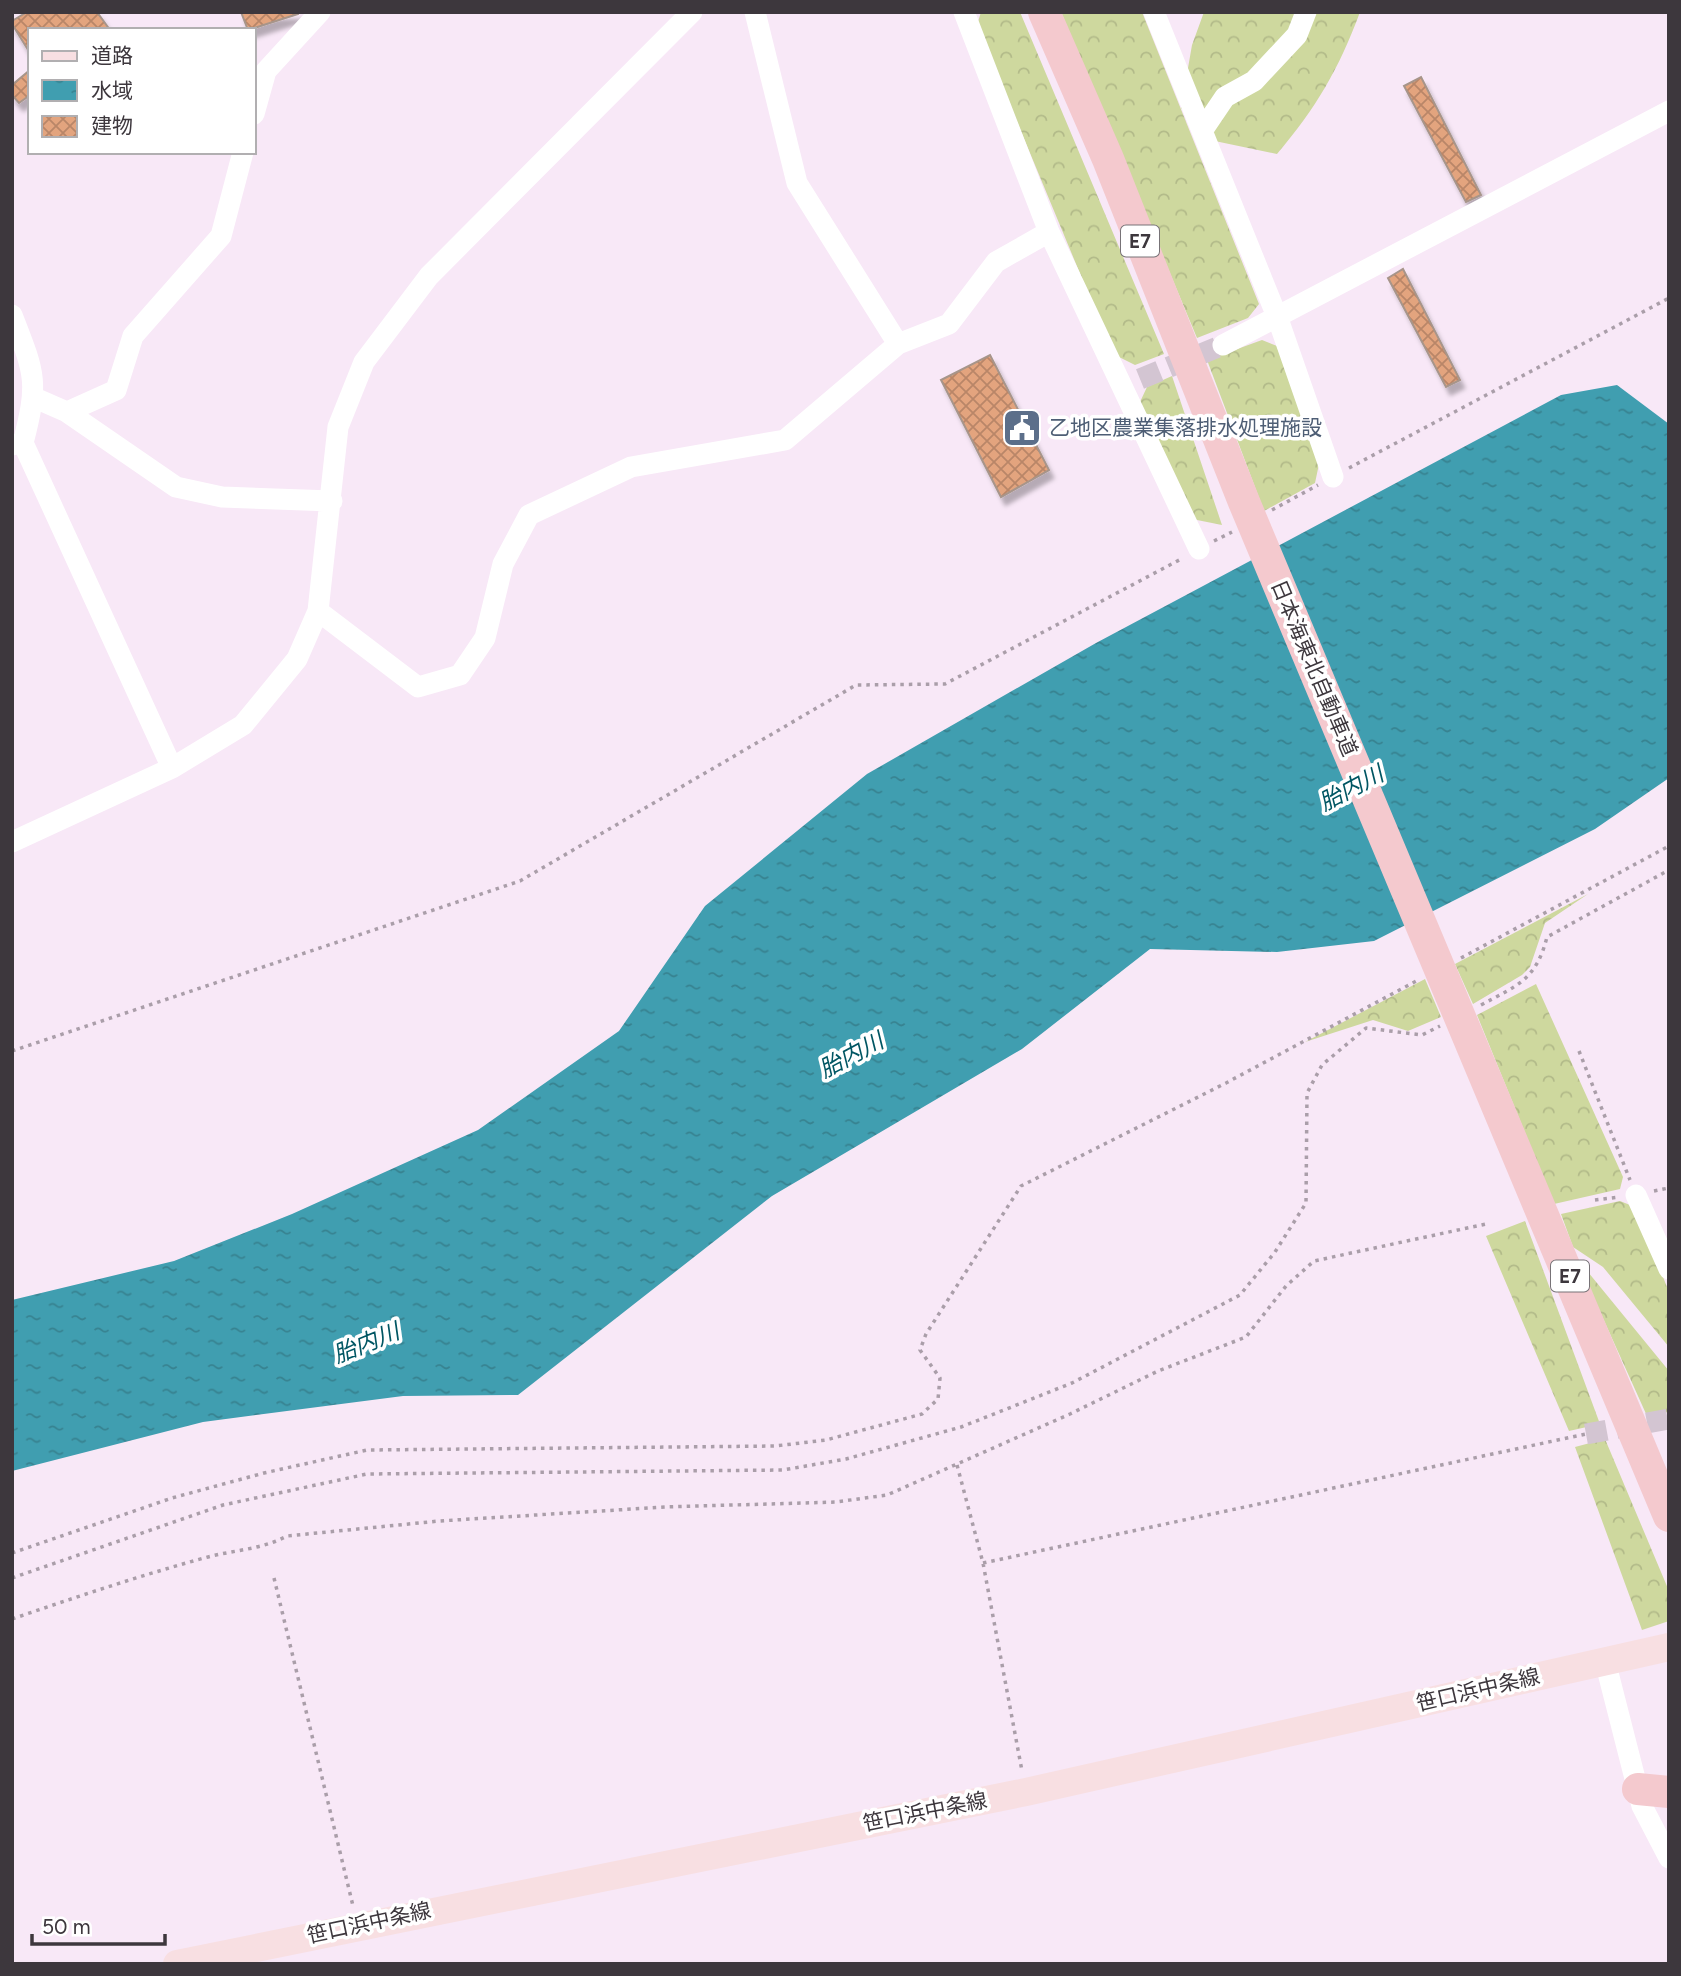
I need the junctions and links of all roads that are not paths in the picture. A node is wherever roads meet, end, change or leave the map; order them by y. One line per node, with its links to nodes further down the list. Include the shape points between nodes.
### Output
1 (320, 12): 8 (street, via 266,71)
2 (692, 12): 21 (street, via 429,276 364,362 338,427)
3 (755, 12): 15 (street, via 797,183)
4 (964, 12): 12 (street)
5 (1044, 12): 28 (highway, 日本海東北自動車道 / E7, via 1108,159 1457,1030)
6 (1154, 12): 10 (street)
7 (1306, 12): 10 (street, via 1297,35 1254,81 1225,97)
8 (256, 107)
9 (1669, 111): 14 (street)
10 (1202, 131): 14 (street)
11 (242, 154): 18 (street, via 221,236 133,336 116,390)
12 (1049, 232): 15 (street, via 996,262 949,324); 22 (street, via 1132,383)
13 (12, 315): 17 (street, via 33,368)
14 (1278, 319): 16 (street); 20 (street)
15 (898, 344): 23 (street, via 785,440 631,467 529,515 503,564 485,638 460,675 418,687)
16 (1223, 345)
17 (35, 398): 18 (street); 19 (street)
18 (67, 412): 21 (street, via 176,487 222,497)
19 (18, 444): 24 (street)
20 (1333, 477)
21 (332, 500): 23 (street)
22 (1199, 550)
23 (318, 611): 24 (street, via 297,659 243,725)
24 (172, 768): 25 (street)
25 (12, 842)
26 (1636, 1195): 27 (street)
27 (1669, 1269)
28 (1669, 1517)
29 (1669, 1647): 30 (main road, 笹口浜中条線)
30 (1605, 1661): 31 (street); 34 (main road, 笹口浜中条線, via 1026,1792)
31 (1637, 1789): 32 (highway); 33 (street)
32 (1669, 1793)
33 (1669, 1858)
34 (192, 1962)

